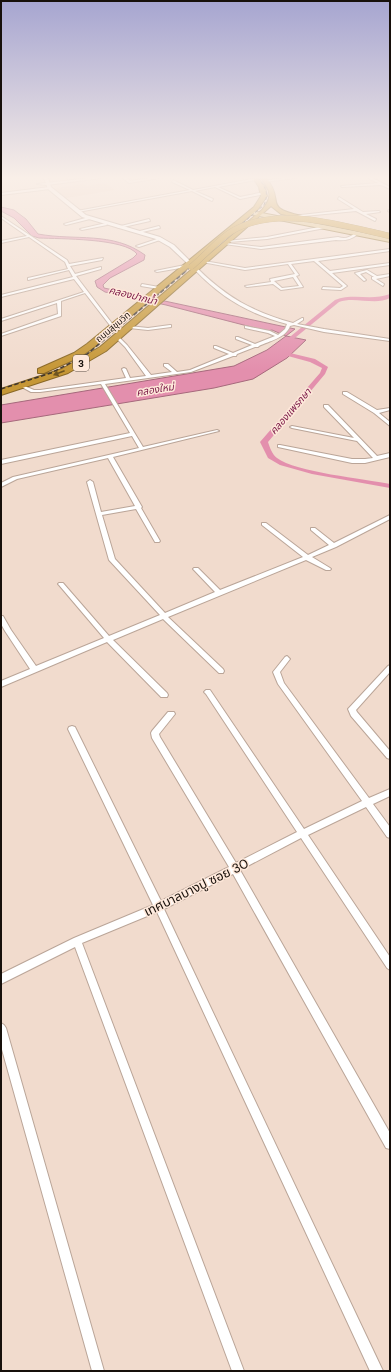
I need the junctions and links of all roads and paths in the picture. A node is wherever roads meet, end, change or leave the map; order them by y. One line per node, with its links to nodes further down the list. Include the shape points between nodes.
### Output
1 (24, 242): 10 (street)
2 (38, 242): 20 (street)
3 (151, 242): 11 (street)
4 (166, 242): 21 (street)
5 (216, 242): 21 (highway, ถนนสุขุมวิท / 3)
6 (220, 242): 21 (highway, bridge)
7 (236, 242): 9 (street)
8 (308, 242): 12 (street, via 261,248)
9 (227, 243): 12 (street); 17 (highway, ถนนสุขุมวิท / 3)
10 (8, 245)
11 (138, 246)
12 (243, 247): 14 (street)
13 (390, 250): 16 (street)
14 (246, 251)
15 (102, 259): 20 (street)
16 (315, 260): 18 (street); 25 (street)
17 (204, 262): 18 (street, via 240,269); 21 (highway, ถนนสุขุมวิท / 3)
18 (289, 263): 27 (street, via 298,273)
19 (390, 264): 25 (street)
20 (68, 265): 23 (street)
21 (190, 266): 24 (street); 36 (highway, ถนนสุขุมวิท); 43 (street, via 228,297); 46 (highway, ถนนสุขุมวิท / 3, via 168,294)
22 (100, 268): 29 (street)
23 (71, 269): 29 (street); 30 (street)
24 (157, 271)
25 (330, 272): 37 (street, via 345,288)
26 (390, 275): 28 (street)
27 (294, 276): 32 (street, via 272,279); 32 (street, via 301,286 281,289)
28 (374, 276): 31 (street, via 366,271 357,273); 34 (street, via 374,280)
29 (75, 277): 38 (street); 39 (street)
30 (29, 279)
31 (364, 280)
32 (274, 283): 35 (street)
33 (142, 285): 36 (street)
34 (383, 285)
35 (247, 286)
36 (159, 288): 45 (highway, ถนนสุขุมวิท / 3)
37 (323, 288)
38 (86, 292): 40 (street); 45 (street)
39 (1, 296)
40 (59, 301): 42 (street); 48 (street, via 60,315)
41 (302, 319): 43 (street)
42 (1, 320)
43 (291, 325): 49 (street); 52 (street)
44 (170, 326): 46 (street, via 148,329)
45 (113, 327): 61 (highway, ถนนสุขุมวิท / 3, via 77,355 44,370)
46 (129, 327): 50 (highway, ถนนสุขุมวิท / 3)
47 (246, 327): 49 (street)
48 (1, 335)
49 (278, 336): 53 (street)
50 (117, 337): 59 (street); 63 (highway, ถนนสุขุมวิท / 3, one-way to 63, via 82,363)
51 (237, 338): 53 (street)
52 (390, 340)
53 (257, 346): 55 (street)
54 (216, 347): 55 (street)
55 (235, 354): 58 (street, via 196,370)
56 (166, 364): 58 (street)
57 (124, 369): 60 (street)
58 (176, 373): 59 (street)
59 (149, 376): 60 (street)
60 (128, 379): 62 (street)
61 (1, 384)
62 (103, 384): 63 (street, via 40,391); 72 (street)
63 (22, 386): 64 (highway, ถนนสุขุมวิท / 3)
64 (1, 392)
65 (345, 393): 68 (street)
66 (326, 406): 73 (street)
67 (390, 409): 68 (street)
68 (376, 412): 69 (street)
69 (390, 426)
70 (292, 427): 73 (street)
71 (217, 431): 75 (street)
72 (133, 434): 75 (street); 79 (street)
73 (358, 440): 78 (street)
74 (280, 446): 78 (street, via 352,461)
75 (142, 449): 77 (street)
76 (390, 456): 78 (street)
77 (110, 457): 81 (street, via 15,478); 82 (street)
78 (377, 459)
79 (1, 462)
80 (90, 482): 83 (street)
81 (1, 485)
82 (138, 507): 83 (street); 87 (street)
83 (99, 514): 94 (street, via 112,560)
84 (390, 517): 88 (street)
85 (264, 524): 89 (street)
86 (313, 529): 88 (street)
87 (157, 541)
88 (334, 546): 89 (street)
89 (308, 558): 90 (street); 93 (street)
90 (328, 568)
91 (196, 569): 93 (street)
92 (62, 584): 96 (street)
93 (220, 593): 94 (street)
94 (165, 617): 96 (street); 100 (street)
95 (1, 618): 99 (street)
96 (109, 640): 99 (street); 103 (street)
97 (287, 659): 108 (street, via 276,672 281,684)
98 (390, 668): 106 (street, via 352,709)
99 (35, 670): 101 (street)
100 (221, 671)
101 (1, 684)
102 (208, 692): 109 (street)
103 (164, 695)
104 (171, 714): 111 (street, via 156,729 156,738)
105 (72, 729): 112 (street)
106 (390, 756)
107 (390, 792): 108 (street, เทศบาลบางปู ซอย 30)
108 (367, 804): 109 (street, เทศบาลบางปู ซอย 30); 110 (street)
109 (303, 833): 111 (street, เทศบาลบางปู ซอย 30); 114 (street)
110 (390, 834)
111 (234, 868): 112 (street, เทศบาลบางปู ซอย 30); 117 (street)
112 (159, 906): 113 (street, เทศบาลบางปู ซอย 30); 120 (street)
113 (77, 941): 115 (street, เทศบาลบางปู ซอย 30); 119 (street)
114 (390, 965)
115 (1, 979)
116 (1, 1028): 118 (street)
117 (390, 1144)
118 (98, 1371)
119 (238, 1371)
120 (377, 1371)

